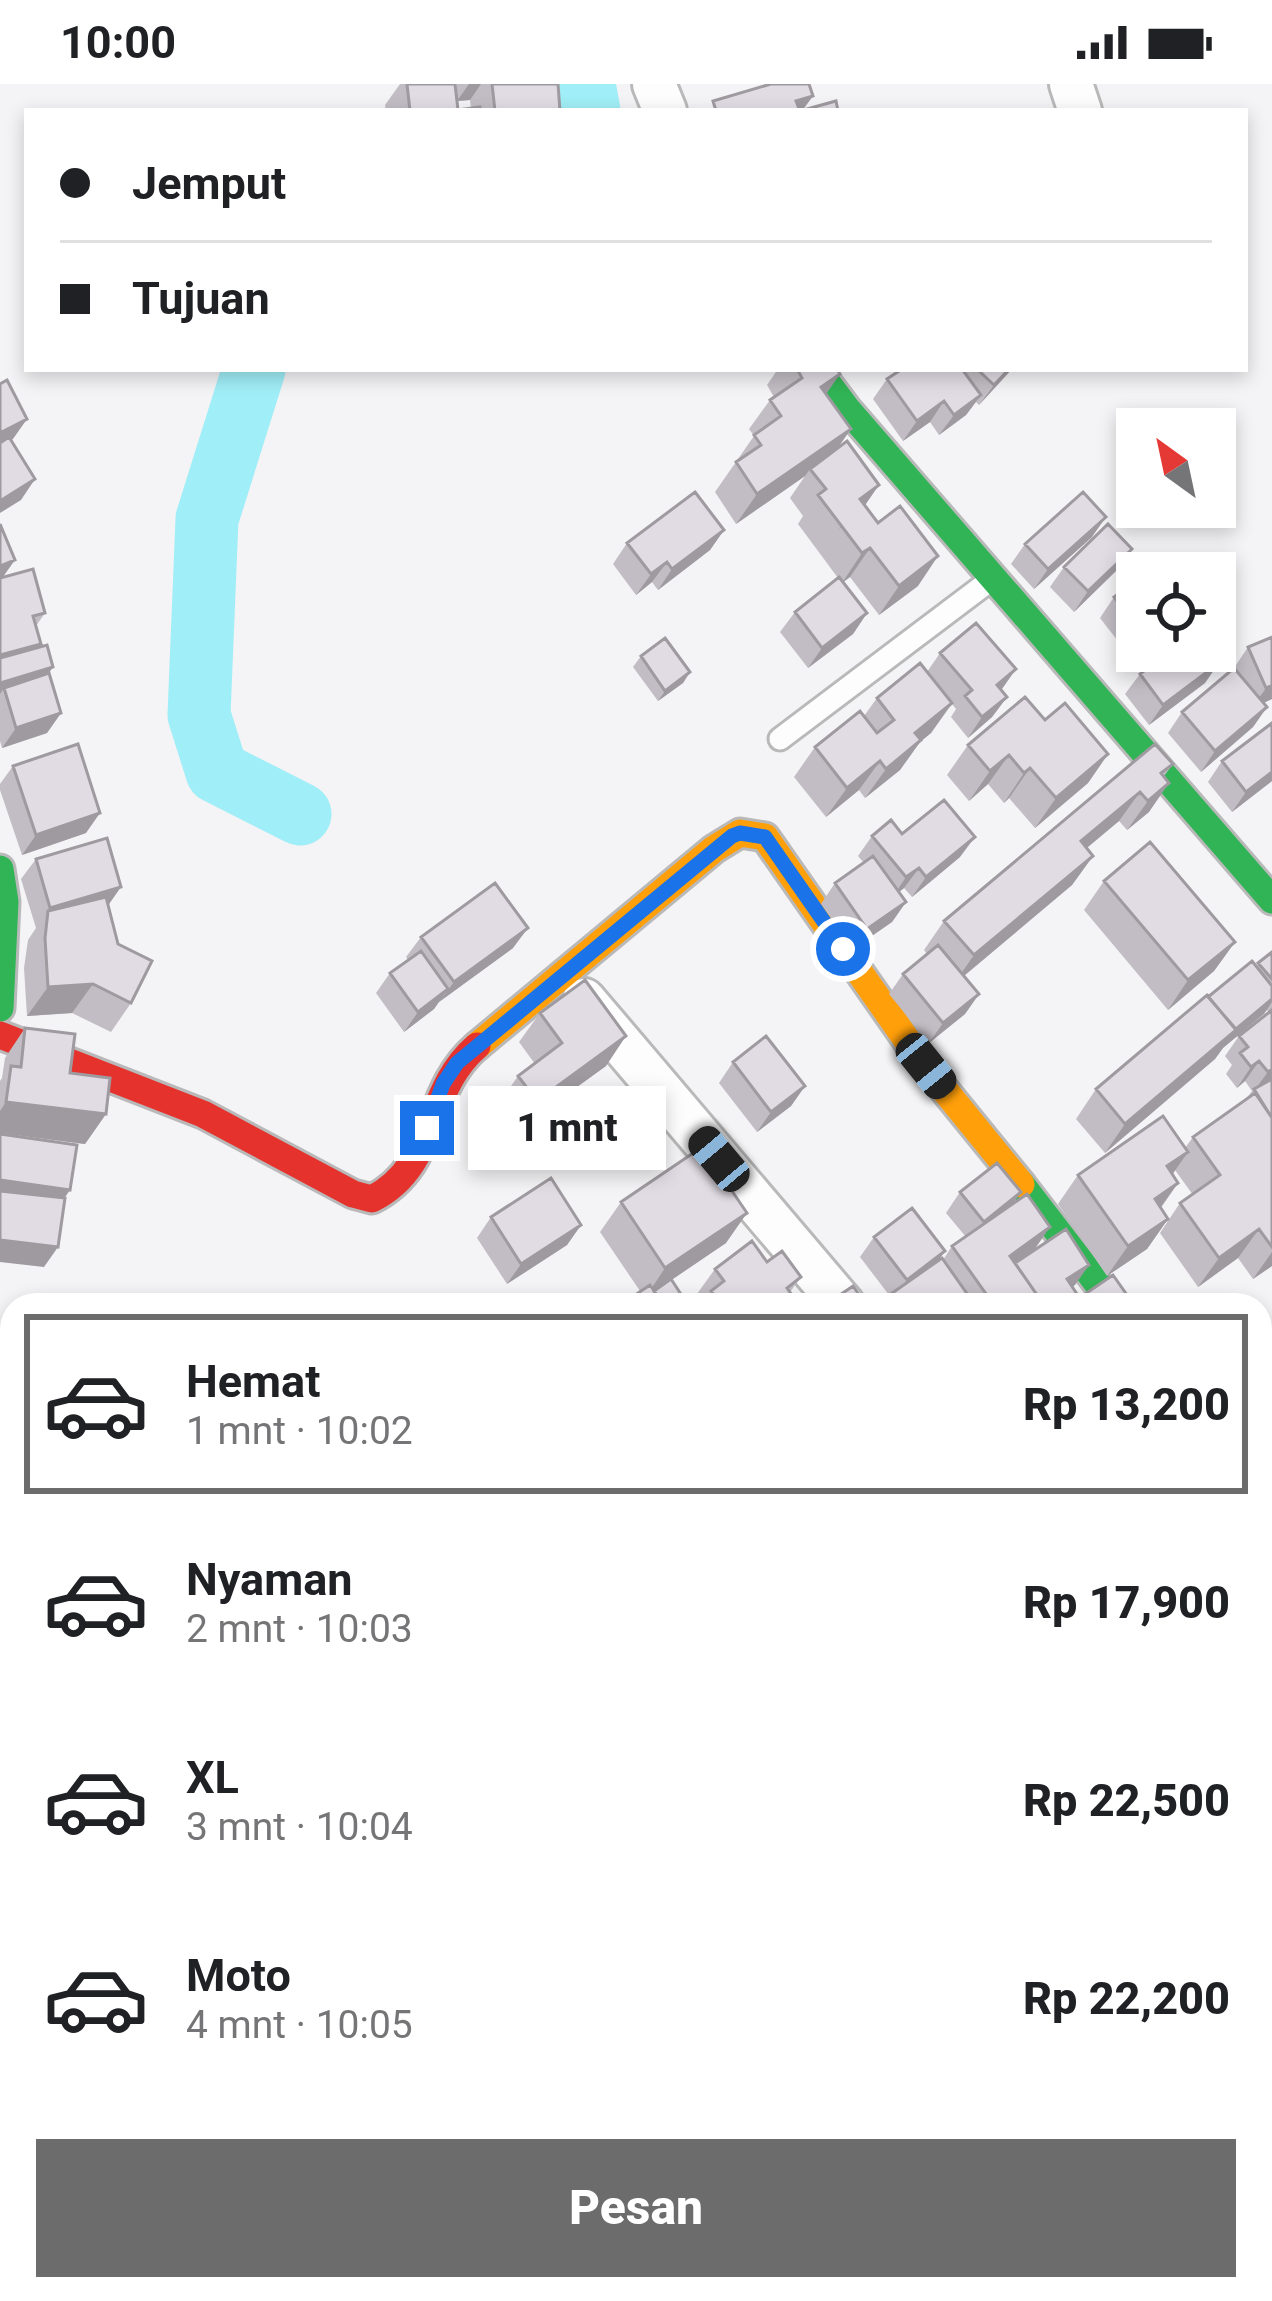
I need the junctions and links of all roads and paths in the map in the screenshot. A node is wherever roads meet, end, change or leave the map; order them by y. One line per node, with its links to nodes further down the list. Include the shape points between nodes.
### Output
1 (819, 372): 2 (street)
2 (992, 579): 3 (lane); 5 (street)
3 (780, 739)
4 (0, 868): 7 (street)
5 (1272, 900)
6 (564, 976): 8 (street, via 457,1063 410,1171 400,1186 372,1199 203,1114); 9 (street); 10 (street, via 732,836 765,837 926,1066)
7 (0, 1008)
8 (0, 1035)
9 (833, 1293)
10 (1105, 1293)

